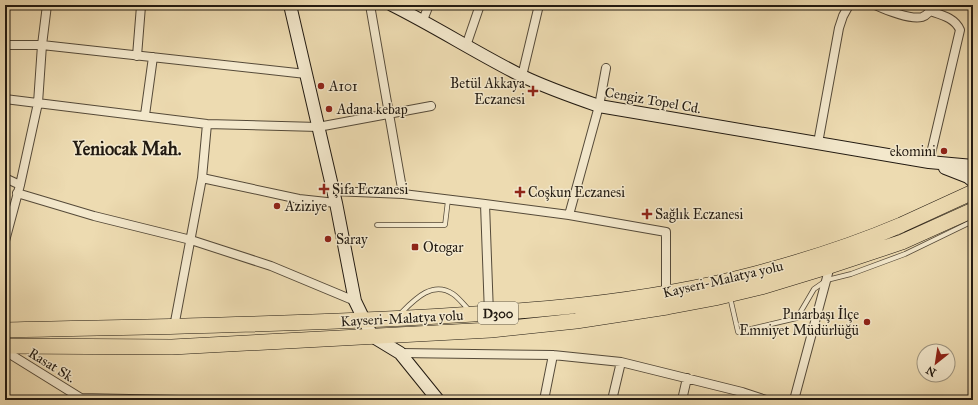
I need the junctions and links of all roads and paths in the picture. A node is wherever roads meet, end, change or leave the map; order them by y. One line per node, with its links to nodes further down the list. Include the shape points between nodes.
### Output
1 (47, 5): 14 (street)
2 (290, 5): 19 (main road)
3 (370, 5): 25 (street)
4 (392, 5): 12 (main road, Cengiz Topel Cd.)
5 (429, 5): 12 (street)
6 (480, 5): 15 (street)
7 (539, 5): 20 (street)
8 (849, 5): 29 (street, via 839,28)
9 (875, 5): 11 (street, via 915,17 924,16)
10 (141, 6): 16 (street)
11 (932, 8): 30 (street, via 953,21 960,30)
12 (423, 20): 15 (main road, Cengiz Topel Cd.)
13 (5, 45): 14 (street)
14 (42, 45): 16 (street); 22 (street)
15 (466, 46): 20 (main road, Cengiz Topel Cd.)
16 (137, 56): 17 (street)
17 (153, 57): 19 (street); 26 (street)
18 (606, 68): 24 (street)
19 (306, 74): 28 (main road)
20 (522, 76): 24 (main road, Cengiz Topel Cd., via 565,95)
21 (5, 99): 22 (street)
22 (38, 103): 26 (street); 35 (street)
23 (431, 106): 25 (street)
24 (599, 106): 29 (main road, Cengiz Topel Cd.); 44 (street)
25 (390, 114): 28 (street); 39 (street)
26 (145, 115): 27 (street)
27 (207, 124): 28 (street); 33 (street)
28 (318, 127): 36 (main road)
29 (818, 143): 30 (main road, Cengiz Topel Cd.)
30 (929, 162): 31 (main road); 34 (main road)
31 (973, 166)
32 (5, 178): 35 (street)
33 (202, 178): 41 (street, via 299,199); 47 (street)
34 (973, 181)
35 (20, 185): 38 (street)
36 (333, 190): 39 (street); 41 (main road)
37 (973, 192): 50 (highway, Kayseri-Malatya yolu / D300, via 899,226 802,260 755,274)
38 (17, 193): 47 (street, via 94,216); 48 (street)
39 (403, 194): 40 (street)
40 (448, 200): 42 (street); 46 (lane, via 446,225)
41 (336, 203): 52 (main road)
42 (485, 204): 44 (street); 53 (street)
43 (973, 210): 49 (highway, Kayseri-Malatya yolu / D300)
44 (569, 215): 50 (street, via 666,232)
45 (973, 222): 49 (lane, via 885,262 852,274)
46 (377, 225)
47 (191, 240): 52 (street, via 270,266); 57 (street)
48 (5, 241)
49 (828, 273): 51 (highway, Kayseri-Malatya yolu / D300); 51 (lane, via 814,289 797,318 738,332); 75 (street)
50 (666, 293): 53 (highway, Kayseri-Malatya yolu / D300, via 577,306)
51 (729, 294): 59 (highway, Kayseri-Malatya yolu / D300, via 667,307 576,321 491,330)
52 (355, 301): 56 (main road)
53 (489, 314): 54 (highway, Kayseri-Malatya yolu / D300)
54 (473, 315): 55 (highway, Kayseri-Malatya yolu / D300); 55 (lane, via 453,294 443,290 430,290 417,297)
55 (396, 319): 56 (highway, Kayseri-Malatya yolu / D300)
56 (364, 320): 57 (highway, Kayseri-Malatya yolu / D300); 59 (main road)
57 (174, 327): 58 (highway, Kayseri-Malatya yolu / D300)
58 (5, 330)
59 (372, 336): 60 (highway, Kayseri-Malatya yolu / D300, via 172,347); 62 (main road)
60 (5, 346)
61 (5, 351): 67 (street, Rasat Sk.)
62 (400, 353): 63 (street); 69 (main road)
63 (553, 355): 64 (street); 70 (street)
64 (621, 362): 65 (street); 71 (street)
65 (687, 378): 66 (street); 72 (street)
66 (742, 392): 73 (street); 74 (street)
67 (82, 399): 68 (street)
68 (180, 400)
69 (438, 400)
70 (544, 400)
71 (612, 400)
72 (682, 400)
73 (740, 400)
74 (766, 400)
75 (794, 400)

